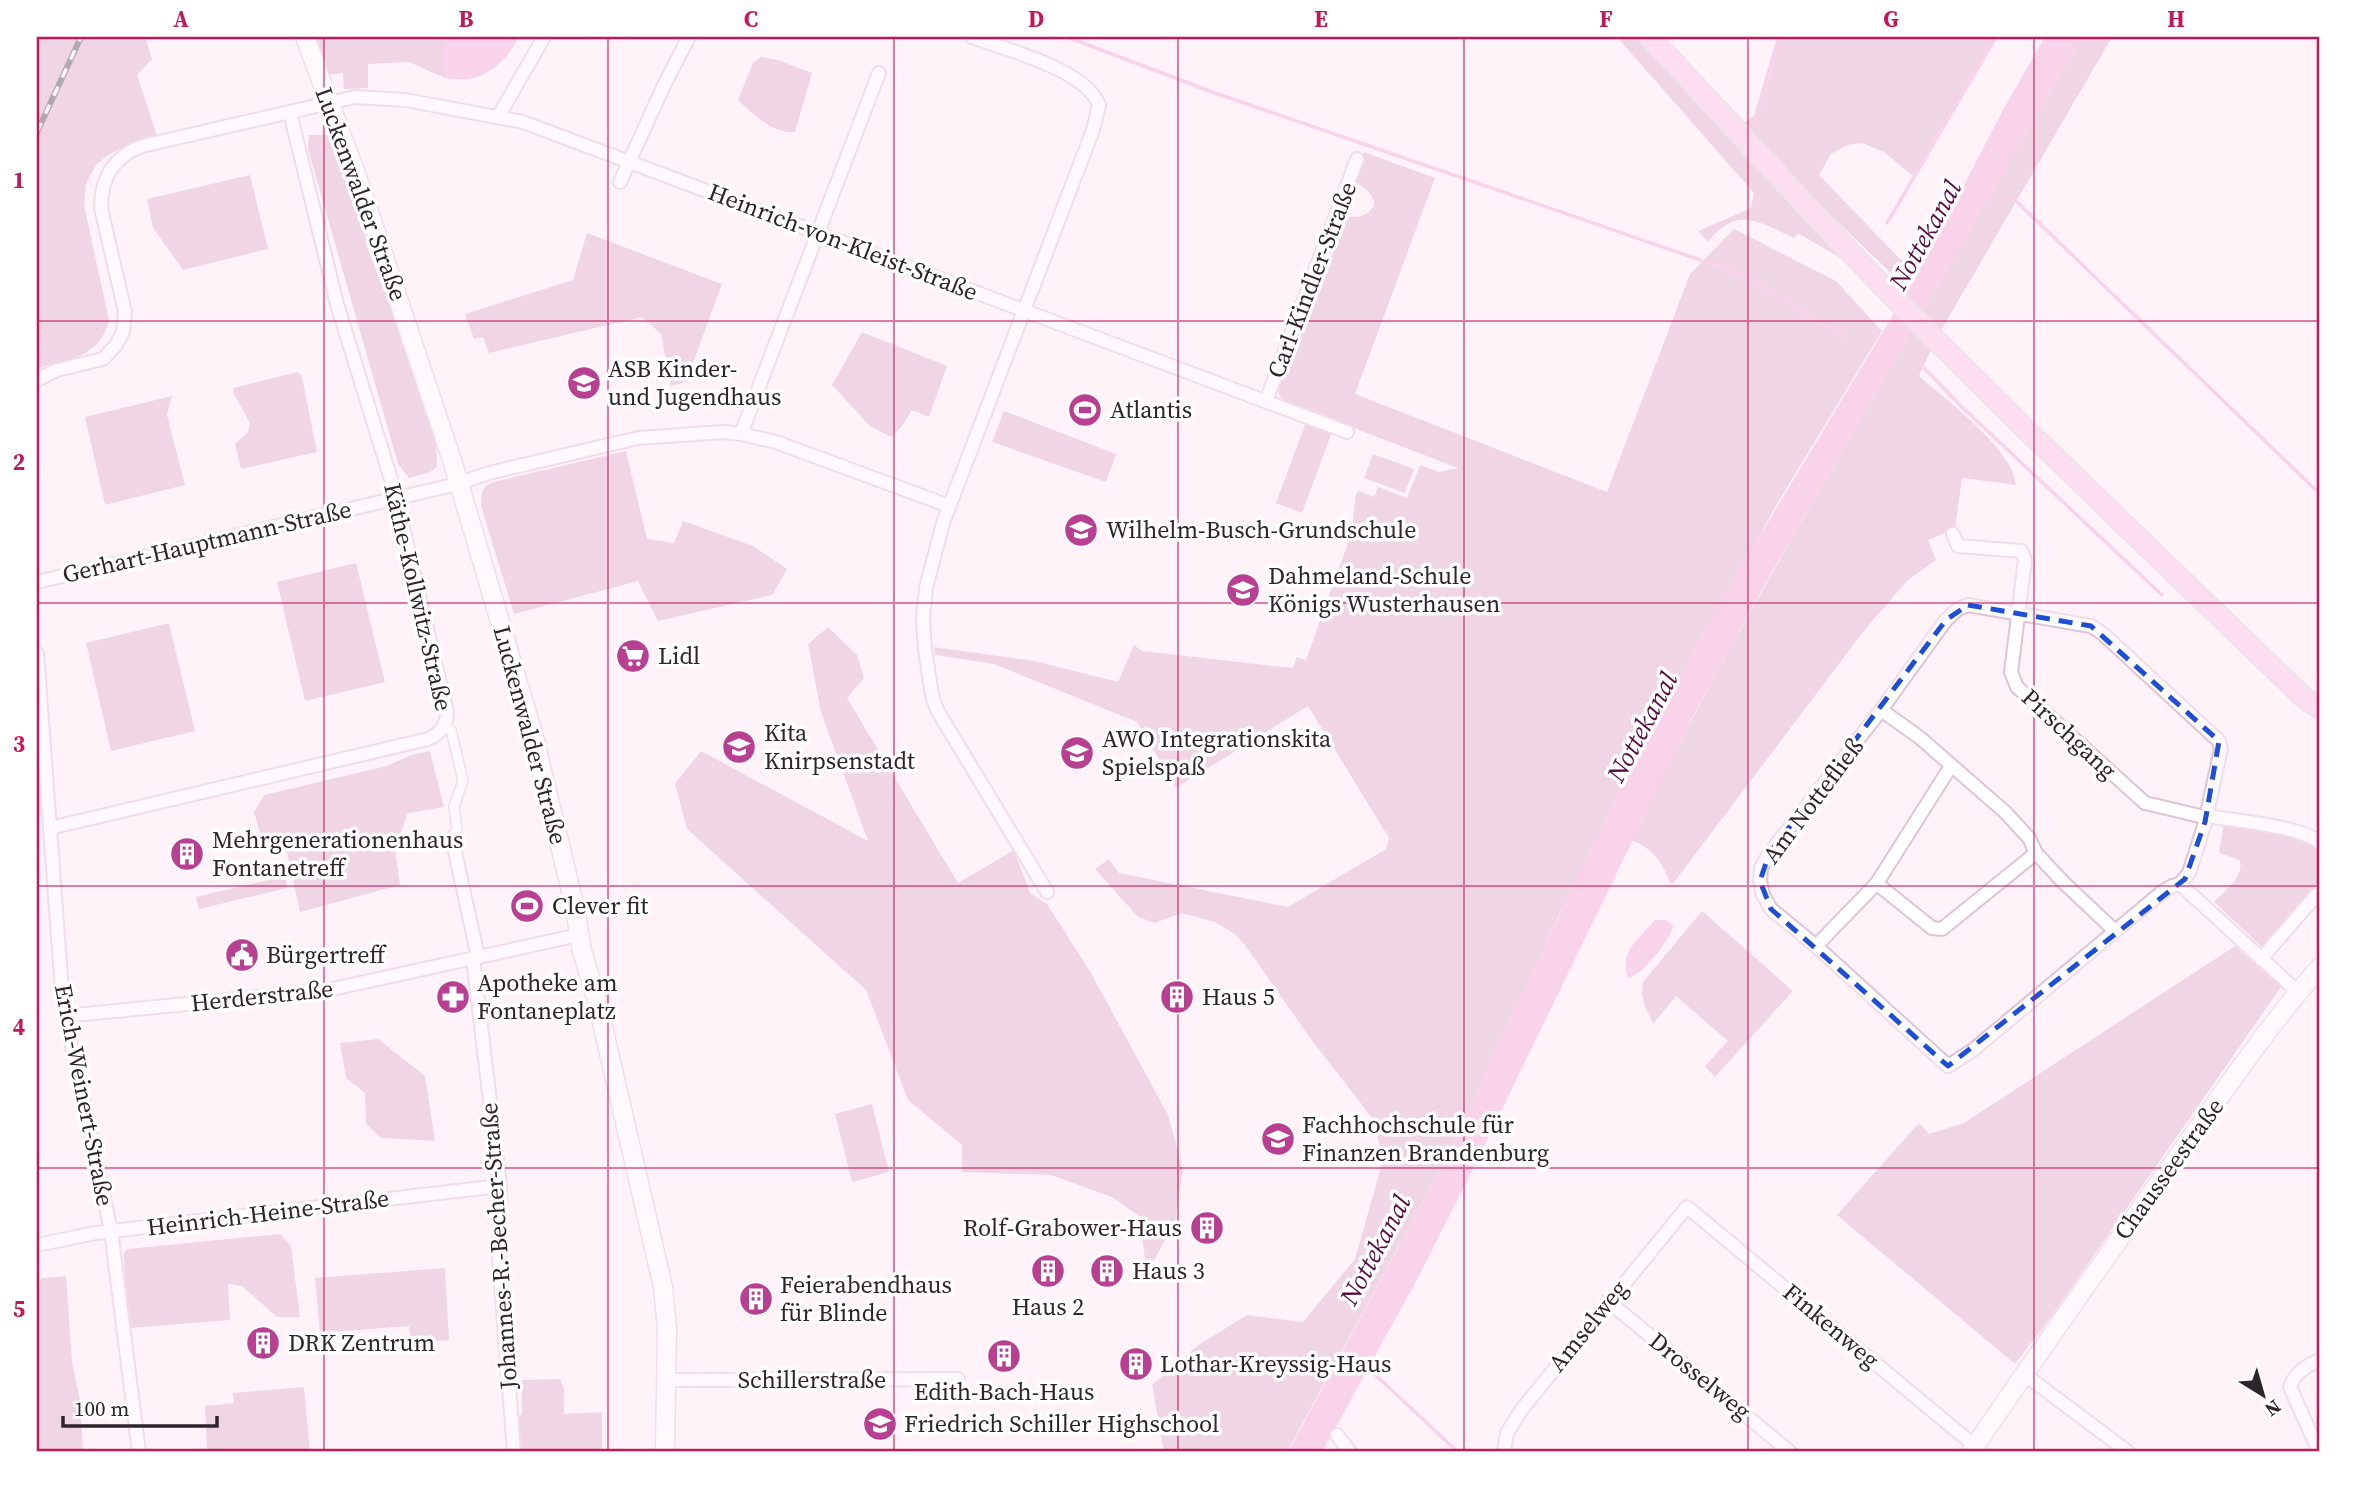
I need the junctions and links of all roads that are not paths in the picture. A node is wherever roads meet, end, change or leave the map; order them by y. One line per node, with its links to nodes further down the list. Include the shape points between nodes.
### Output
1 (305, 37): 7 (main road, Luckenwalder Straße)
2 (544, 37): 9 (street)
3 (689, 37): 11 (street)
4 (972, 37): 14 (street, via 1070,74 1099,105)
5 (1650, 37): 26 (main road, via 1876,279)
6 (879, 73): 13 (street)
7 (329, 103): 8 (street); 9 (street, Heinrich-von-Kleist-Straße, via 355,97 388,98); 19 (main road, Luckenwalder Straße)
8 (290, 113): 15 (street, via 142,146 116,162 104,182 101,208 125,312 123,332 103,359 49,372); 20 (street, Käthe-Kollwitz-Straße, via 337,304)
9 (498, 117): 11 (street, Heinrich-von-Kleist-Straße)
10 (1357, 159): 16 (street, Carl-Kindler-Straße)
11 (630, 161): 12 (street); 13 (street, Heinrich-von-Kleist-Straße)
12 (620, 182)
13 (819, 233): 14 (street, Heinrich-von-Kleist-Straße); 18 (street)
14 (1025, 311): 16 (street, Heinrich-von-Kleist-Straße); 21 (street)
15 (37, 380)
16 (1266, 401): 17 (street, Heinrich-von-Kleist-Straße)
17 (1347, 432)
18 (741, 433): 19 (street, Gerhart-Hauptmann-Straße, via 638,438); 21 (street, Gerhart-Hauptmann-Straße)
19 (459, 483): 20 (street, Gerhart-Hauptmann-Straße); 42 (main road, Luckenwalder Straße, via 534,737)
20 (396, 498): 23 (street, Gerhart-Hauptmann-Straße); 30 (street, Käthe-Kollwitz-Straße, via 447,712)
21 (948, 506): 40 (street, via 926,588 923,618 933,700)
22 (1952, 534): 24 (street, Pirschgang, via 1958,546 2021,551 2025,560)
23 (37, 582)
24 (2019, 613): 28 (street, Am Nottefließ, via 1968,605 1958,609); 32 (street, Pirschgang, via 2011,672 2017,687 2145,803); 32 (street, Am Nottefließ, via 2091,626 2102,633 2219,741)
25 (37, 653): 33 (street, Erich-Weinert-Straße)
26 (2302, 696): 27 (main road); 29 (main road)
27 (2320, 709)
28 (1881, 710): 31 (street); 43 (street, Am Nottefließ, via 1761,868 1763,895 1771,909)
29 (2320, 725)
30 (443, 727): 33 (street, Käthe-Kollwitz-Straße, via 428,739); 34 (street, via 451,730 463,782 454,806 457,829)
31 (1951, 766): 36 (street, via 2005,811); 37 (street)
32 (2207, 816): 35 (street, Pirschgang, via 2295,831); 38 (street, Am Nottefließ, via 2189,873)
33 (50, 828): 48 (street, Erich-Weinert-Straße)
34 (452, 838): 44 (street, Johannes-R.-Becher-Straße)
35 (2320, 843)
36 (2036, 853): 37 (street, via 1942,929 1933,928); 41 (street)
37 (1877, 883): 43 (street)
38 (2180, 884): 41 (street, Am Nottefließ, via 2162,892); 45 (street)
39 (2320, 891): 45 (street)
40 (1047, 892)
41 (2115, 931): 43 (street, Am Nottefließ, via 1948,1066)
42 (579, 935): 44 (street, Herderstraße); 57 (main road, Luckenwalder Straße, via 663,1287)
43 (1816, 946)
44 (476, 957): 48 (street, Herderstraße, via 328,990); 49 (street, Johannes-R.-Becher-Straße)
45 (2261, 959): 47 (street)
46 (2320, 967): 47 (main road, Chausseestraße)
47 (2298, 992): 55 (main road, Chausseestraße)
48 (65, 1016): 51 (street, Erich-Weinert-Straße)
49 (500, 1186): 51 (street, Heinrich-Heine-Straße); 61 (street, Johannes-R.-Becher-Straße, via 499,1256)
50 (1687, 1207): 53 (street, Amselweg); 59 (street, Finkenweg)
51 (111, 1231): 52 (street, Heinrich-Heine-Straße); 60 (street, Erich-Weinert-Straße)
52 (37, 1245)
53 (1608, 1301): 64 (street, Amselweg, via 1522,1409 1507,1433); 65 (street, Drosselweg)
54 (2320, 1360): 67 (street, via 2305,1366 2290,1388)
55 (2024, 1374): 59 (main road, Chausseestraße); 66 (street)
56 (958, 1379): 57 (street, Schillerstraße)
57 (666, 1380): 62 (main road, Luckenwalder Straße)
58 (1336, 1435): 63 (street)
59 (1973, 1449)
60 (139, 1452)
61 (514, 1452)
62 (665, 1452)
63 (1350, 1452)
64 (1504, 1452)
65 (1790, 1452)
66 (2128, 1452)
67 (2319, 1452)

